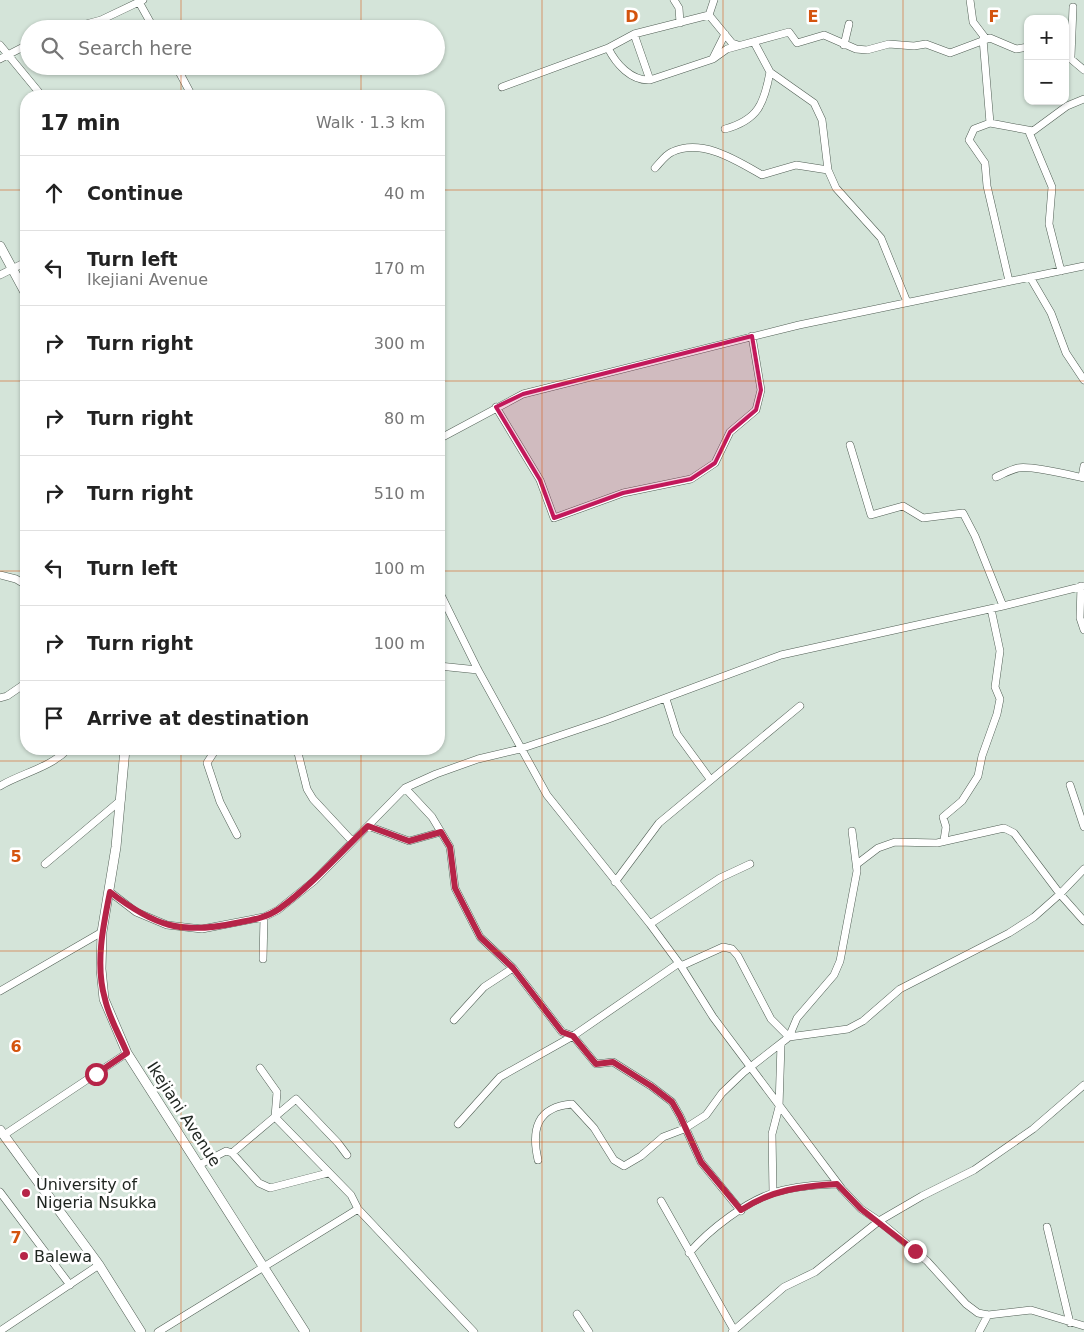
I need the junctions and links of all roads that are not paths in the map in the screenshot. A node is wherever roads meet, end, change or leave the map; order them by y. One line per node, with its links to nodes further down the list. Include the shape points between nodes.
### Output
1 (674, 0): 9 (street, via 679,8)
2 (714, 0): 6 (street)
3 (970, 0): 13 (street, via 973,22)
4 (141, 1): 7 (street); 8 (street)
5 (1072, 7): 15 (street)
6 (709, 15): 9 (street); 12 (street)
7 (101, 20)
8 (150, 20)
9 (680, 23): 11 (street)
10 (849, 24): 18 (street)
11 (634, 34): 20 (street); 31 (street)
12 (725, 34): 16 (street, via 732,43); 25 (street)
13 (984, 39): 18 (street, via 950,53 926,44 889,44 867,50); 19 (street); 36 (street)
14 (754, 42): 16 (street); 18 (street, via 789,32 797,43 824,35); 28 (street)
15 (1069, 43)
16 (746, 44): 25 (street, via 727,49)
17 (0, 45): 22 (street)
18 (844, 45)
19 (1024, 47)
20 (608, 48): 31 (street, via 615,62 638,80); 32 (street)
21 (20, 49): 22 (street)
22 (9, 55): 24 (street); 26 (street)
23 (1069, 56): 27 (street)
24 (0, 59)
25 (713, 59): 31 (street)
26 (20, 69)
27 (1084, 70)
28 (770, 72): 37 (street, via 762,105 742,124); 40 (street, via 814,103 822,120)
29 (25, 75): 33 (street)
30 (181, 75): 34 (street)
31 (650, 80)
32 (502, 87)
33 (37, 90)
34 (189, 90)
35 (1084, 99): 38 (street, via 1067,106)
36 (990, 123): 38 (street); 48 (street, via 974,129 969,140 985,163)
37 (725, 129)
38 (1029, 132): 45 (street, via 1052,187 1049,224)
39 (655, 168): 40 (street, via 670,152 693,147 733,158 762,175 796,165)
40 (828, 170): 50 (street, via 836,188 881,238)
41 (0, 246): 44 (street)
42 (20, 264): 44 (street)
43 (1084, 266): 45 (street)
44 (13, 267): 46 (street); 49 (street)
45 (1061, 271): 47 (street)
46 (0, 275)
47 (1030, 277): 48 (street); 52 (street, via 1050,313 1066,353)
48 (1009, 281): 50 (street)
49 (20, 282)
50 (908, 302): 51 (street)
51 (752, 336): 53 (street, via 523,394); 53 (street, via 761,390 756,410 730,432 716,463 691,479 623,492 554,518 540,480)
52 (1084, 380)
53 (496, 407): 54 (street)
54 (445, 435)
55 (850, 445): 63 (street, via 870,515 903,506 923,518 963,513 976,536)
56 (1084, 466): 57 (street)
57 (1083, 477): 58 (street, via 1039,468 1019,468)
58 (996, 478)
59 (0, 575): 60 (street)
60 (20, 581)
61 (1082, 586): 63 (street); 65 (street, via 1080,618)
62 (445, 603): 67 (street)
63 (1003, 606): 64 (street)
64 (991, 609): 70 (street, via 782,655); 87 (street, via 1000,651 995,687 1000,699 997,714 978,776 962,801 943,816 946,827)
65 (1084, 630)
66 (445, 667): 67 (street)
67 (478, 670): 72 (street)
68 (20, 687): 69 (street)
69 (0, 698)
70 (666, 699): 72 (street); 77 (street, via 677,734)
71 (800, 706): 77 (street)
72 (520, 749): 80 (street, via 478,759); 93 (street, via 547,795)
73 (61, 755): 79 (street, via 50,764 30,770)
74 (125, 755): 81 (street, Ikejiani Avenue)
75 (213, 755): 86 (street, via 208,763 220,802)
76 (299, 755): 88 (street, via 307,789 313,799)
77 (710, 779): 93 (street, via 659,823)
78 (1070, 785): 83 (street)
79 (0, 786)
80 (405, 788): 82 (street); 85 (street, via 432,817)
81 (121, 800): 89 (street); 94 (street, Ikejiani Avenue)
82 (368, 826): 85 (street, via 409,841); 88 (street)
83 (1084, 828)
84 (852, 831): 91 (street)
85 (441, 832): 102 (street, via 450,847 455,888 480,937)
86 (237, 835)
87 (944, 840): 91 (street, via 895,842 878,848); 95 (street, via 1004,828 1014,833)
88 (352, 842): 96 (street, via 314,881)
89 (45, 864)
90 (750, 864): 98 (street, via 720,878)
91 (857, 864): 106 (street, via 840,961 834,975 797,1018)
92 (1084, 869): 95 (street)
93 (615, 882): 98 (street)
94 (110, 892): 96 (street, via 136,912 167,925 202,928); 99 (street, Ikejiani Avenue)
95 (1060, 894): 97 (street); 106 (street, via 1009,933 900,989 848,1029)
96 (264, 917): 100 (street)
97 (1084, 921)
98 (650, 924): 101 (street)
99 (102, 932): 103 (street); 108 (street, Ikejiani Avenue, via 104,999)
100 (263, 959)
101 (680, 965): 105 (street); 106 (street, via 723,947 732,949 771,1019); 110 (street, via 713,1018)
102 (513, 968): 104 (street, via 484,987); 105 (street, via 551,1020 562,1032)
103 (0, 991)
104 (454, 1020)
105 (573, 1036): 114 (street, via 500,1077); 115 (street, via 596,1064 613,1062 672,1102)
106 (789, 1037): 107 (street)
107 (781, 1044): 110 (street); 112 (street)
108 (127, 1053): 116 (street); 120 (street, Ikejiani Avenue)
109 (260, 1068): 113 (street, via 278,1094)
110 (751, 1068): 112 (street); 115 (street, via 722,1094 706,1116)
111 (1084, 1085): 128 (street, via 1033,1129 974,1170)
112 (779, 1107): 122 (street); 124 (street, via 772,1134)
113 (275, 1118): 117 (street); 118 (street, via 296,1099); 121 (street)
114 (458, 1124)
115 (684, 1129): 119 (street, via 663,1137 624,1166 614,1160 585,1117 572,1104 563,1105 548,1111 537,1124 534,1136); 127 (street, via 701,1162)
116 (2, 1133): 131 (street)
117 (232, 1152): 120 (street); 121 (street, via 259,1183 270,1188)
118 (347, 1155)
119 (538, 1160)
120 (199, 1165): 132 (street, Ikejiani Avenue)
121 (328, 1173): 126 (street)
122 (837, 1184): 124 (street, via 797,1187); 128 (street, via 861,1209)
123 (0, 1192): 133 (street)
124 (773, 1193): 127 (street)
125 (661, 1201): 130 (street)
126 (358, 1209): 132 (street); 143 (street)
127 (741, 1210): 130 (street, via 712,1230)
128 (879, 1221): 135 (street, via 927,1261 966,1304 978,1313); 139 (street, via 815,1272 784,1287)
129 (1047, 1227): 136 (street)
130 (689, 1254): 139 (street)
131 (98, 1266): 133 (street); 140 (street)
132 (263, 1268): 141 (street); 142 (street, Ikejiani Avenue)
133 (70, 1285): 138 (street)
134 (577, 1314): 144 (street)
135 (988, 1315): 136 (street, via 1031,1310); 145 (street)
136 (1070, 1323): 137 (street)
137 (1084, 1326)
138 (0, 1331)
139 (734, 1331)
140 (141, 1332)
141 (158, 1332)
142 (305, 1332)
143 (474, 1332)
144 (589, 1332)
145 (979, 1332)

